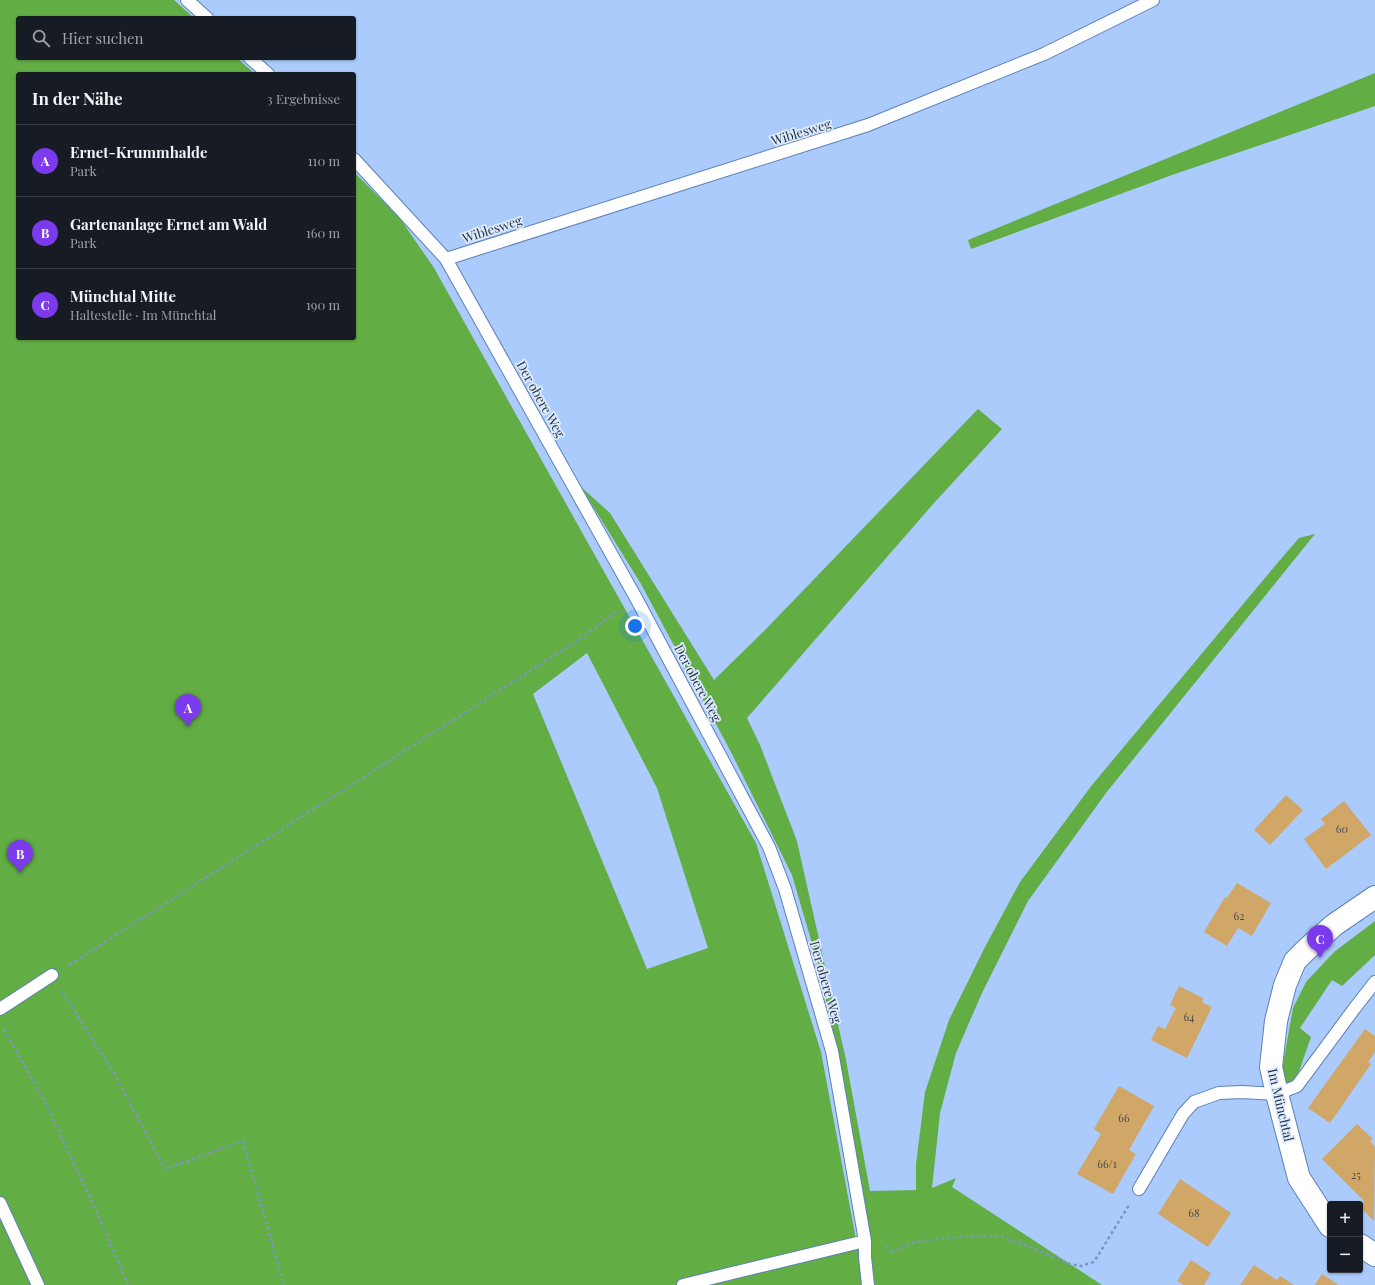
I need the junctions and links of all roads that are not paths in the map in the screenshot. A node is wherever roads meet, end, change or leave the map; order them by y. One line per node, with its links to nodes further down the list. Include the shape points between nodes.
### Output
1 (187, 0): 3 (lane)
2 (1153, 0): 7 (lane, Wiblesweg, via 1044,54 868,125)
3 (205, 16)
4 (252, 60): 5 (lane)
5 (266, 72)
6 (356, 161): 7 (lane, Der obere Weg)
7 (446, 259): 16 (lane, Der obere Weg, via 636,598 770,847 785,889 832,1051)
8 (1375, 897): 12 (street, Im Münchtal, via 1334,925 1295,961 1285,985 1276,1021 1271,1067)
9 (52, 975): 11 (lane)
10 (1375, 982): 12 (lane, via 1297,1086)
11 (0, 1009)
12 (1277, 1094): 13 (lane, via 1219,1094 1194,1102 1184,1114); 15 (street, Im Münchtal, via 1299,1178)
13 (1139, 1189)
14 (0, 1203): 19 (lane)
15 (1327, 1221)
16 (865, 1241): 20 (lane); 21 (lane, Der obere Weg)
17 (1363, 1247): 18 (street)
18 (1375, 1255)
19 (38, 1285)
20 (683, 1285)
21 (868, 1285)

